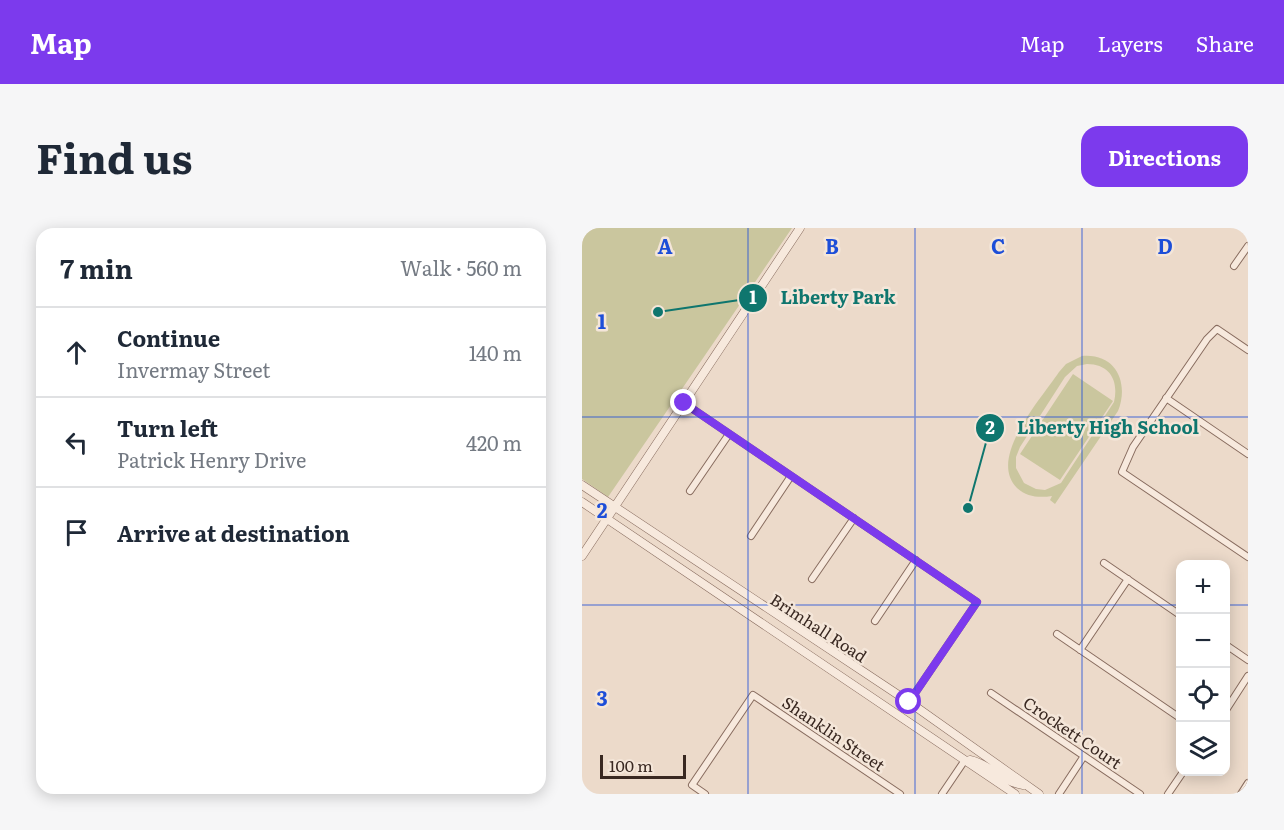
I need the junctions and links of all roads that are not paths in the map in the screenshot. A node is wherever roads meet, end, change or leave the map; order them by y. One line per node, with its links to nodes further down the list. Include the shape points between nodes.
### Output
1 (800, 228): 6 (street)
2 (1248, 246): 3 (street)
3 (1234, 266)
4 (1248, 350): 5 (street, via 1217,329 1198,349)
5 (1166, 398): 8 (street); 18 (street, via 1133,447 1122,472)
6 (684, 403): 7 (street); 13 (street)
7 (729, 434): 9 (street); 11 (street)
8 (1248, 454)
9 (791, 476): 14 (street); 16 (street)
10 (582, 485): 13 (street, Brimhall Road)
11 (690, 491)
12 (582, 501): 15 (street, Brimhall Road)
13 (615, 506): 15 (street); 31 (street, Brimhall Road)
14 (854, 518): 19 (street); 21 (street)
15 (608, 519): 17 (street); 35 (street, Brimhall Road)
16 (751, 536)
17 (582, 556)
18 (1248, 557)
19 (916, 560): 24 (street); 31 (street, via 977,602)
20 (1104, 563): 22 (street)
21 (812, 579)
22 (1128, 579): 23 (street); 27 (street)
23 (1179, 614)
24 (875, 621)
25 (1057, 634): 27 (street)
26 (1230, 648): 28 (street)
27 (1080, 650): 33 (street)
28 (1248, 660)
29 (1248, 676): 32 (street)
30 (991, 693): 34 (street, Crockett Court)
31 (909, 702): 37 (street, Brimhall Road)
32 (1230, 704)
33 (1176, 715)
34 (1084, 756): 43 (street); 44 (street, Crockett Court)
35 (965, 760): 37 (street, via 982,764 1010,783); 40 (street); 41 (street, Brimhall Road)
36 (1181, 776): 45 (street)
37 (1027, 786): 42 (street, Brimhall Road)
38 (705, 794): 39 (street, Shanklin Street, via 692,785 753,695)
39 (900, 794)
40 (942, 794)
41 (1015, 794)
42 (1039, 794)
43 (1059, 794)
44 (1140, 794)
45 (1168, 794)

